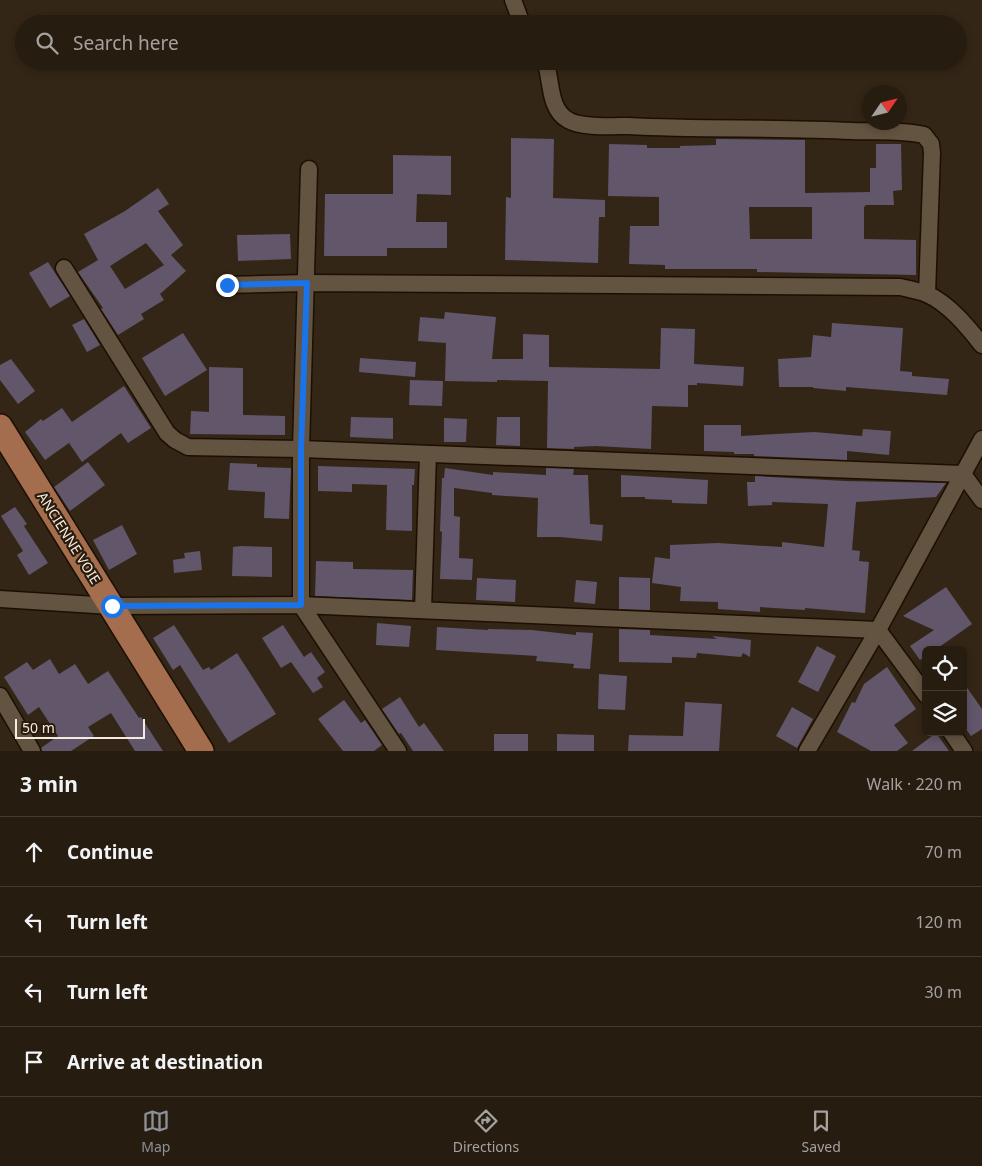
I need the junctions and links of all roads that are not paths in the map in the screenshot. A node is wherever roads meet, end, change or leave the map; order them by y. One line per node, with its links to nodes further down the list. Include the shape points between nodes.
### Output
1 (513, 0): 2 (street)
2 (519, 15)
3 (547, 70): 8 (street, via 556,106 568,120 582,124 790,128 924,135 931,144 932,153)
4 (309, 170): 6 (street)
5 (64, 268): 12 (street, via 174,440 194,448)
6 (307, 283): 7 (street); 8 (street, via 865,286 900,287); 12 (street)
7 (227, 285)
8 (927, 294): 9 (street, via 944,304)
9 (982, 345)
10 (0, 427): 18 (main road, ANCIENNE VOIE)
11 (982, 439): 14 (street)
12 (301, 449): 13 (street); 17 (street)
13 (428, 454): 14 (street); 19 (street)
14 (963, 474): 15 (street); 20 (street)
15 (982, 500)
16 (0, 599): 18 (street)
17 (301, 605): 18 (street); 19 (street); 26 (street)
18 (112, 606): 25 (main road, ANCIENNE VOIE)
19 (423, 610): 20 (street)
20 (878, 630): 21 (street); 27 (street)
21 (923, 691)
22 (0, 696): 24 (street)
23 (954, 736): 28 (street)
24 (32, 751)
25 (201, 751)
26 (398, 751)
27 (807, 751)
28 (964, 751)

